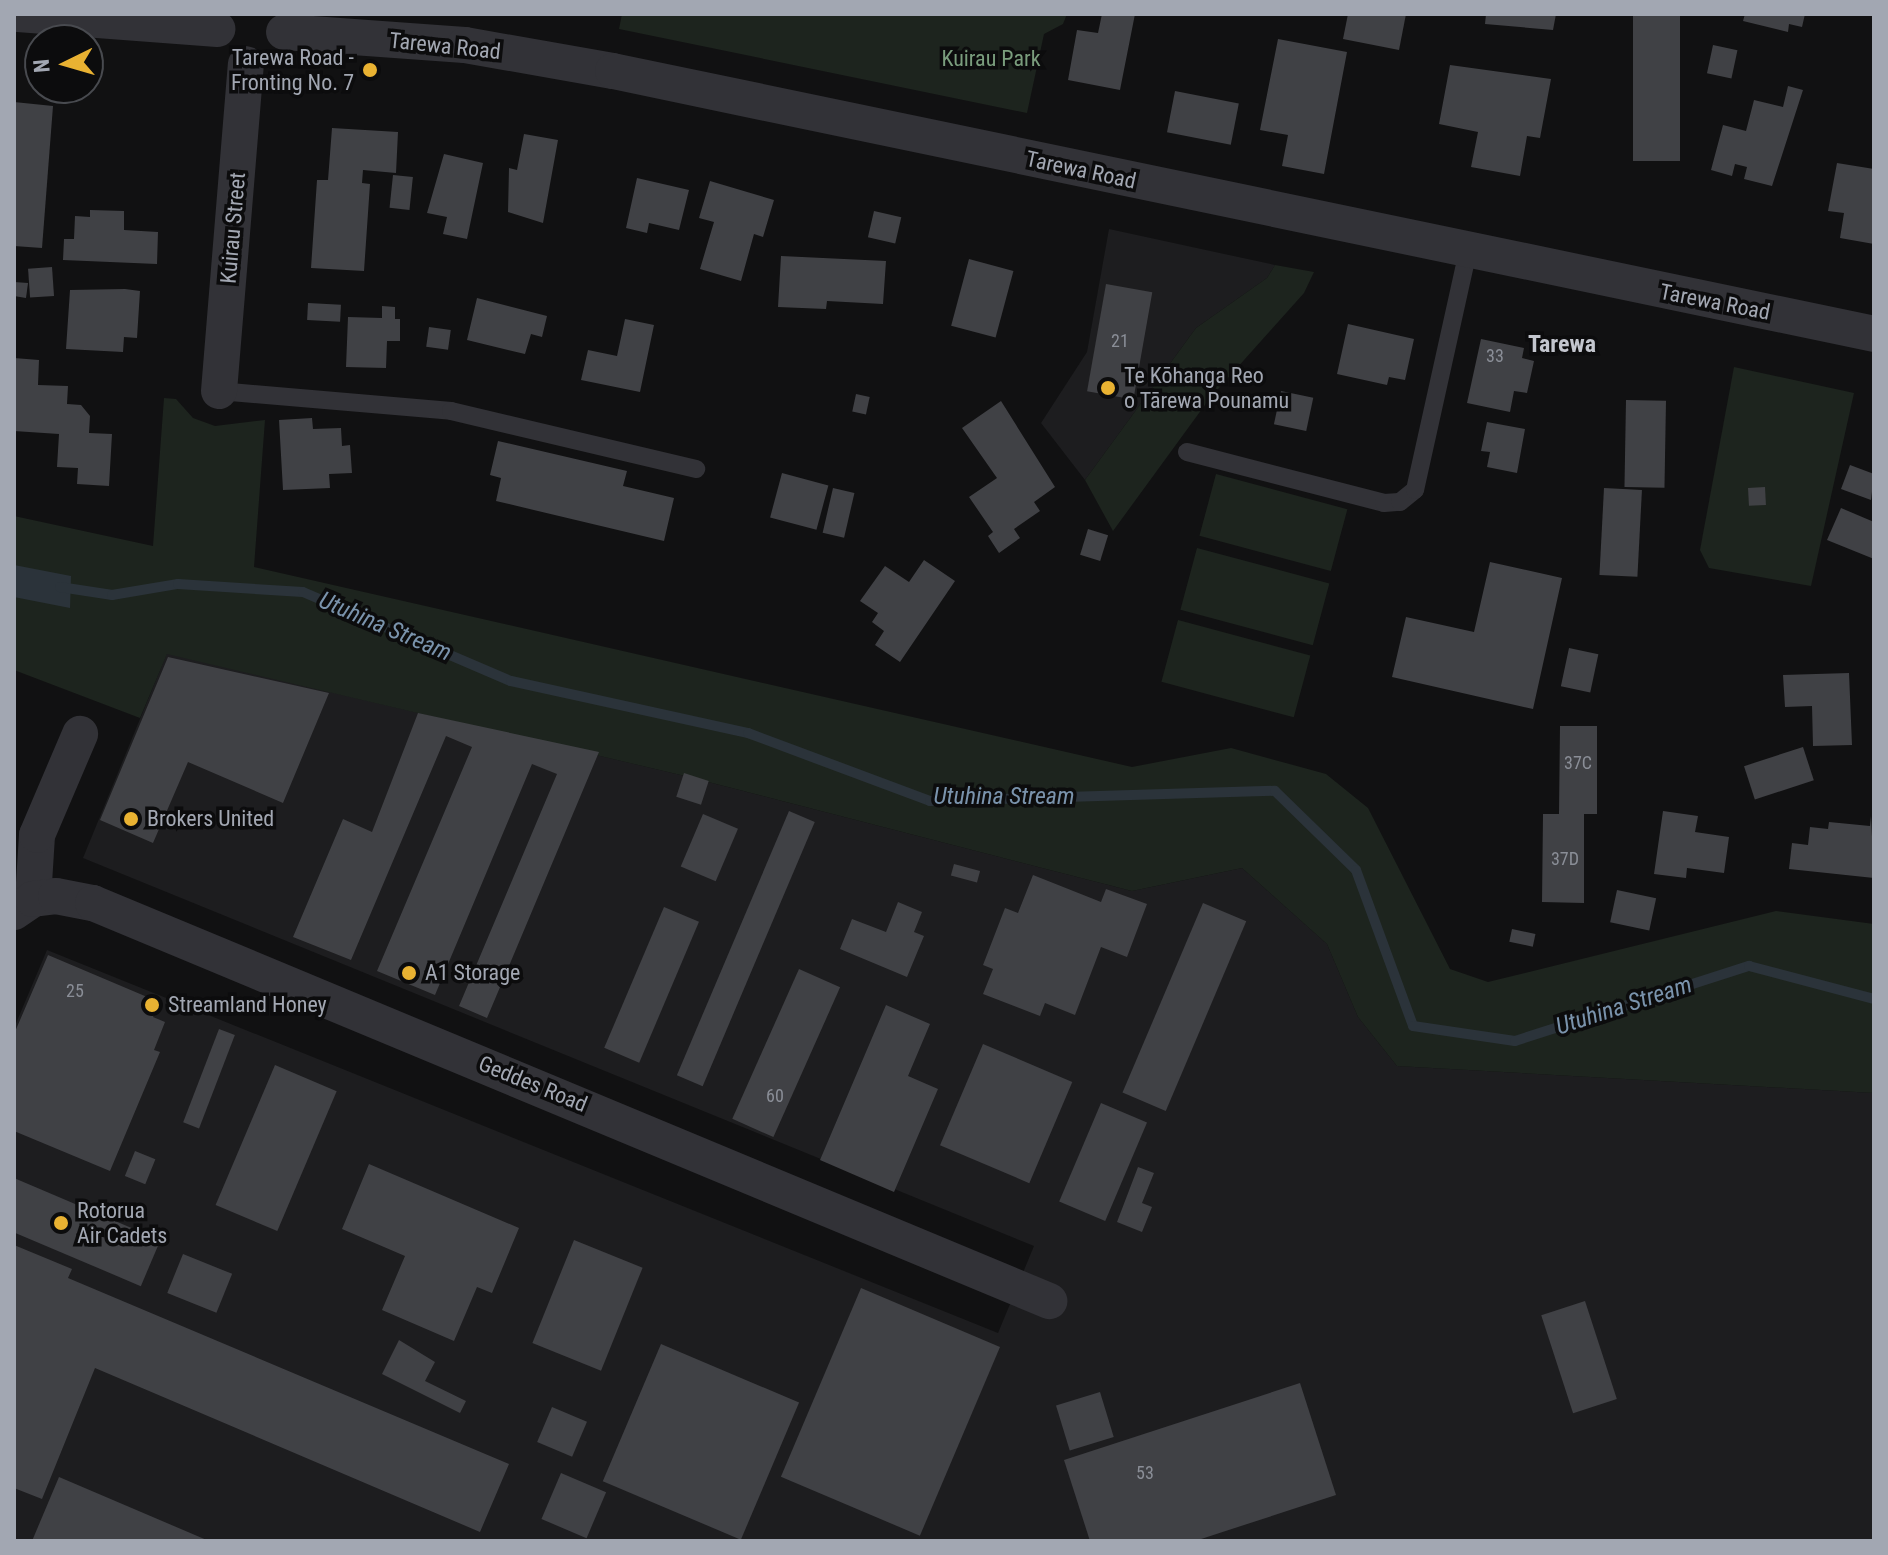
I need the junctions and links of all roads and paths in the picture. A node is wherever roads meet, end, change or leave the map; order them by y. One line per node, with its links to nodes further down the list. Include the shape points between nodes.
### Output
1 (18, 14): 2 (street)
2 (219, 22): 4 (street, via 228,54)
3 (281, 23): 4 (street, Tarewa Road, via 274,55); 5 (street, Tarewa Road, via 582,65)
4 (246, 64): 7 (street, Kuirau Street)
5 (1468, 251): 6 (street, Tarewa Road); 8 (lane, via 1415,490 1400,502 1384,503)
6 (1874, 334)
7 (219, 391): 9 (lane, via 451,411)
8 (1187, 452)
9 (696, 469)
10 (80, 734): 11 (street, via 37,835)
11 (24, 906): 12 (street, Geddes Road, via 56,896 93,903)
12 (1049, 1301)

